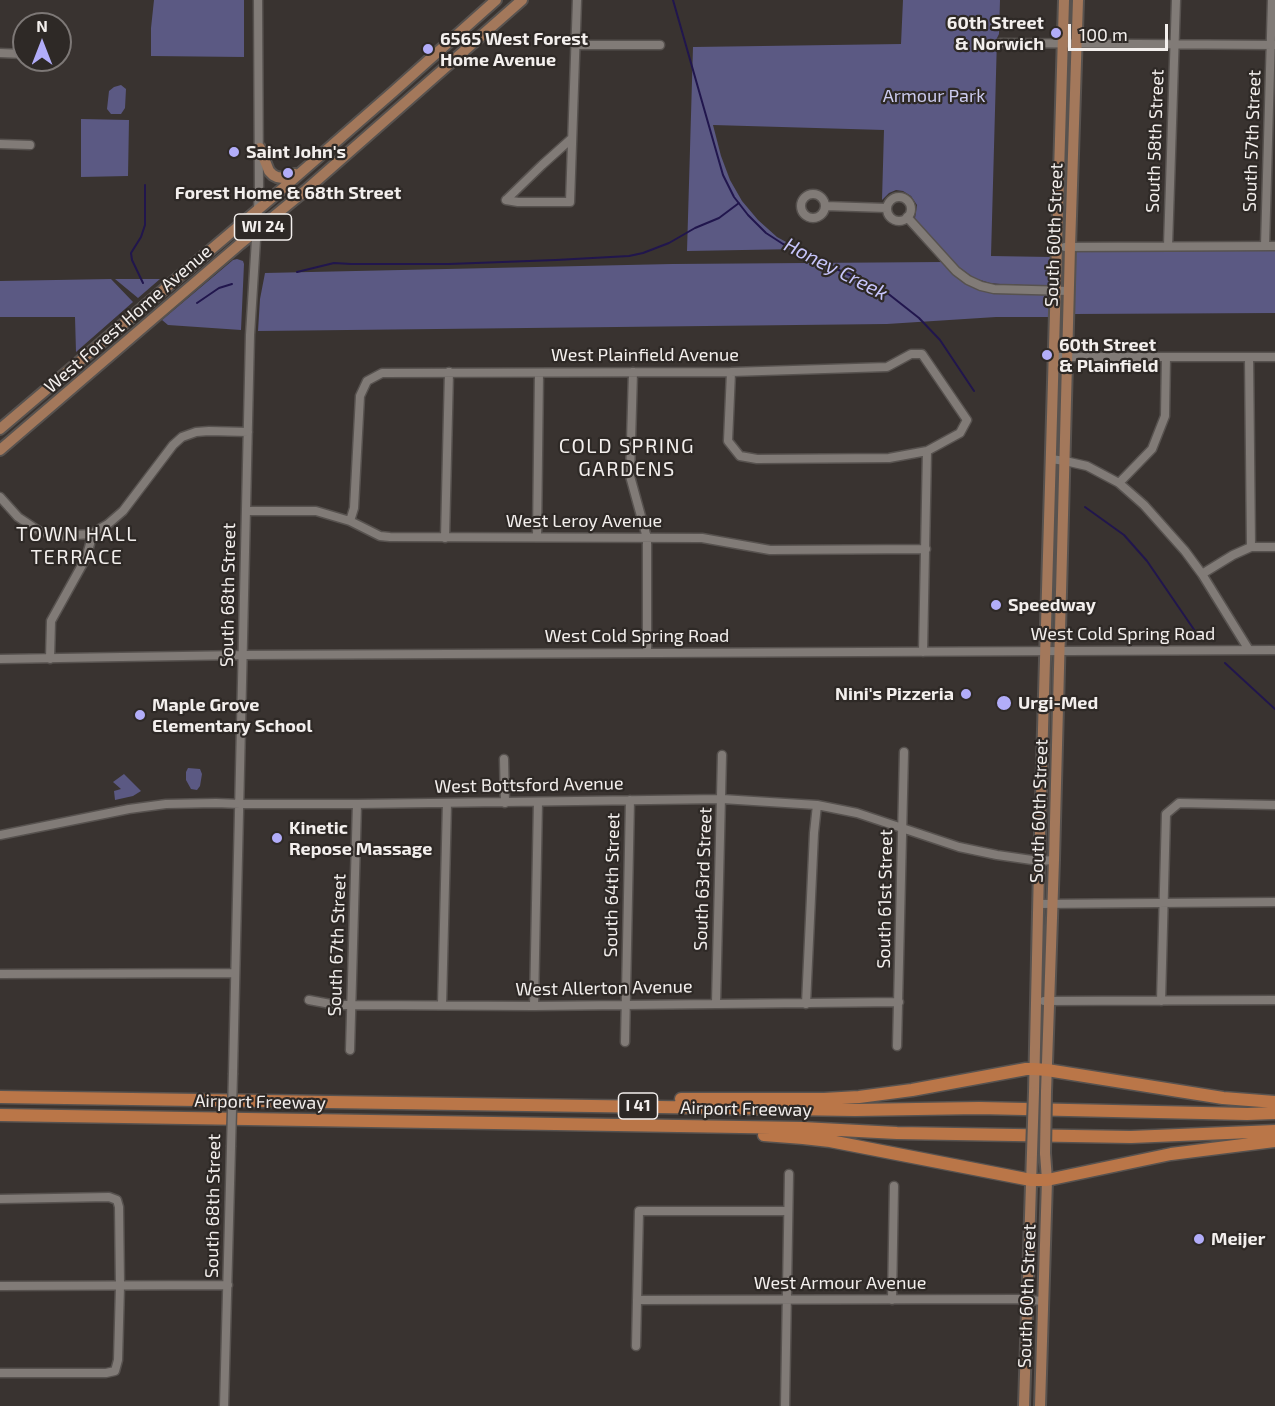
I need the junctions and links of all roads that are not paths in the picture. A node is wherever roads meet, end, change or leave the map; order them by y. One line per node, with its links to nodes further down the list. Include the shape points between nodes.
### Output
1 (258, 0): 19 (street, South 68th Street)
2 (496, 0): 20 (main road, West Forest Home Avenue / WI 24)
3 (522, 0): 25 (main road, West Forest Home Avenue / WI 24)
4 (577, 0): 13 (street)
5 (1064, 0): 10 (main road, South 60th Street)
6 (1078, 0): 11 (main road, South 60th Street)
7 (1176, 0): 12 (street, South 58th Street)
8 (1272, 0): 15 (street, South 57th Street)
9 (1000, 43): 10 (street)
10 (1063, 44): 11 (street); 29 (main road, South 60th Street)
11 (1076, 44): 12 (street); 30 (main road, South 60th Street)
12 (1175, 44): 15 (street); 26 (street, South 58th Street)
13 (575, 45): 14 (street); 16 (street)
14 (660, 45)
15 (1273, 45): 27 (street, South 57th Street)
16 (571, 139): 16 (street, via 570,202 506,200 542,165)
17 (0, 144): 18 (street)
18 (30, 145)
19 (260, 148): 20 (main road, via 269,171 277,177 290,177); 23 (street, South 68th Street)
20 (303, 170): 23 (main road, West Forest Home Avenue / WI 24)
21 (825, 206): 22 (street)
22 (887, 208): 24 (street, via 888,215 895,220); 24 (street, via 892,198 904,198 911,206)
23 (259, 209): 25 (street, South 68th Street); 42 (main road, West Forest Home Avenue / WI 24)
24 (908, 217): 31 (street, via 968,280 994,289)
25 (258, 231): 43 (street, South 68th Street); 44 (main road, West Forest Home Avenue / WI 24)
26 (1168, 246): 27 (street); 30 (street)
27 (1265, 246): 28 (street)
28 (1275, 246)
29 (1057, 247): 30 (street); 31 (main road, South 60th Street)
30 (1070, 247): 32 (main road, South 60th Street)
31 (1056, 291): 32 (street); 33 (main road, South 60th Street)
32 (1069, 291): 34 (main road, South 60th Street)
33 (1054, 357): 34 (street); 46 (main road, South 60th Street)
34 (1067, 357): 35 (street); 47 (main road, South 60th Street)
35 (1166, 357): 36 (street); 48 (street, via 1165,416 1152,449)
36 (1249, 357): 37 (street); 57 (street)
37 (1275, 357)
38 (449, 372): 41 (street, West Plainfield Avenue); 51 (street, West Plainfield Avenue, via 382,373 367,381 360,396); 54 (street)
39 (633, 372): 40 (street, West Plainfield Avenue); 41 (street, West Plainfield Avenue); 55 (street, via 630,476)
40 (731, 372): 45 (street, via 728,441 740,456 890,458); 45 (street, West Plainfield Avenue, via 887,367 911,354 922,354 967,420 960,433)
41 (539, 373): 53 (street)
42 (0, 429)
43 (248, 432): 50 (street, South 68th Street); 52 (street, via 209,430 182,437 123,511)
44 (0, 450)
45 (927, 451): 58 (street)
46 (1051, 459): 47 (street); 60 (main road, South 60th Street)
47 (1065, 460): 48 (street, via 1087,466); 61 (main road, South 60th Street)
48 (1119, 483): 59 (street)
49 (0, 497): 52 (street, via 18,517 39,531 60,536)
50 (247, 512): 51 (street, West Leroy Avenue, via 316,511); 68 (street, South 68th Street)
51 (350, 521): 54 (street, West Leroy Avenue, via 380,536)
52 (91, 534): 69 (street, via 86,558 51,621)
53 (537, 537): 54 (street, West Leroy Avenue); 55 (street, West Leroy Avenue)
54 (445, 538)
55 (647, 538): 58 (street, West Leroy Avenue, via 702,538 770,550); 67 (street)
56 (1275, 547): 57 (street)
57 (1251, 548): 59 (street)
58 (926, 549): 66 (street)
59 (1202, 574): 64 (street)
60 (1048, 584): 61 (main road, via 1056,587); 62 (main road, South 60th Street)
61 (1061, 606): 63 (main road, South 60th Street)
62 (1046, 650): 63 (street, West Cold Spring Road); 66 (street, West Cold Spring Road); 86 (main road, South 60th Street)
63 (1060, 650): 64 (street, West Cold Spring Road); 85 (main road, South 60th Street)
64 (1249, 650): 65 (street, West Cold Spring Road)
65 (1275, 650)
66 (923, 652): 67 (street, West Cold Spring Road)
67 (647, 653): 68 (street, West Cold Spring Road)
68 (243, 655): 69 (street, West Cold Spring Road); 79 (street, South 68th Street)
69 (50, 659): 70 (street, West Cold Spring Road)
70 (0, 660)
71 (904, 752): 83 (street, South 61st Street)
72 (722, 755): 75 (street, South 63rd Street)
73 (504, 759): 78 (street)
74 (630, 800): 75 (street, West Bottsford Avenue); 76 (street, West Bottsford Avenue); 100 (street, South 64th Street)
75 (722, 800): 81 (street, West Bottsford Avenue); 99 (street, South 63rd Street)
76 (538, 802): 78 (street, West Bottsford Avenue); 104 (street)
77 (447, 803): 78 (street, West Bottsford Avenue); 80 (street, West Bottsford Avenue); 103 (street)
78 (505, 803)
79 (240, 804): 80 (street, West Bottsford Avenue); 84 (street, West Bottsford Avenue, via 149,806); 91 (street, South 68th Street)
80 (357, 804): 102 (street, South 67th Street)
81 (817, 805): 83 (street, West Bottsford Avenue); 101 (street)
82 (1275, 805): 89 (street, via 1179,803 1166,814)
83 (903, 828): 86 (street, West Bottsford Avenue, via 959,847); 98 (street, South 61st Street)
84 (0, 835)
85 (1054, 860): 86 (street, West Bottsford Avenue); 88 (main road, South 60th Street)
86 (1039, 861): 90 (main road, South 60th Street)
87 (1275, 902): 89 (street)
88 (1053, 903): 89 (street); 90 (street); 96 (main road, South 60th Street)
89 (1164, 903): 97 (street)
90 (1038, 904): 95 (main road, South 60th Street)
91 (235, 973): 92 (street); 123 (street, South 68th Street, bridge)
92 (0, 974)
93 (309, 1000): 102 (street, West Allerton Avenue)
94 (1275, 1000): 97 (street)
95 (1036, 1001): 96 (street); 108 (main road, South 60th Street)
96 (1049, 1001): 97 (street); 108 (main road, South 60th Street)
97 (1161, 1001)
98 (899, 1002): 101 (street, West Allerton Avenue); 106 (street, South 61st Street)
99 (716, 1003): 100 (street, West Allerton Avenue); 101 (street, West Allerton Avenue)
100 (625, 1004): 104 (street, West Allerton Avenue); 105 (street, South 64th Street)
101 (806, 1004)
102 (352, 1005): 103 (street, West Allerton Avenue); 107 (street, South 67th Street)
103 (442, 1005): 104 (street, West Allerton Avenue)
104 (534, 1006)
105 (624, 1042)
106 (897, 1046)
107 (350, 1050)
108 (1040, 1070): 110 (highway, via 1223,1098); 111 (highway, via 1026,1069 859,1097 638,1099); 118 (main road, South 60th Street, bridge, via 1034,1092); 119 (main road, South 60th Street, bridge, via 1046,1092)
109 (0, 1097): 111 (highway, Airport Freeway / I 41)
110 (1275, 1102)
111 (619, 1106): 112 (highway, Airport Freeway / I 41)
112 (1275, 1113)
113 (0, 1115): 114 (highway, Airport Freeway / I 41)
114 (656, 1126): 115 (highway, Airport Freeway / I 41, via 1131,1137); 118 (highway, via 673,1133 830,1141)
115 (1275, 1131)
116 (1275, 1141): 119 (highway, via 1172,1154)
117 (789, 1174): 122 (street)
118 (1031, 1180): 119 (highway); 129 (main road, South 60th Street)
119 (1047, 1180): 130 (main road, South 60th Street)
120 (894, 1186): 128 (street)
121 (0, 1198): 125 (street, via 117,1200)
122 (788, 1211): 126 (street, via 639,1211); 127 (street)
123 (228, 1285): 125 (street); 135 (street, South 68th Street)
124 (0, 1286): 125 (street)
125 (120, 1286): 132 (street, via 115,1371)
126 (637, 1300): 127 (street, West Armour Avenue); 131 (street)
127 (787, 1300): 128 (street, West Armour Avenue); 136 (street)
128 (892, 1300): 129 (street, West Armour Avenue)
129 (1028, 1300): 130 (street, West Armour Avenue); 133 (main road, South 60th Street)
130 (1043, 1301): 134 (main road, South 60th Street)
131 (636, 1346)
132 (0, 1373)
133 (1025, 1379): 134 (main road); 137 (main road, South 60th Street)
134 (1041, 1379): 138 (main road, South 60th Street)
135 (224, 1406)
136 (784, 1406)
137 (1024, 1406)
138 (1040, 1406)

